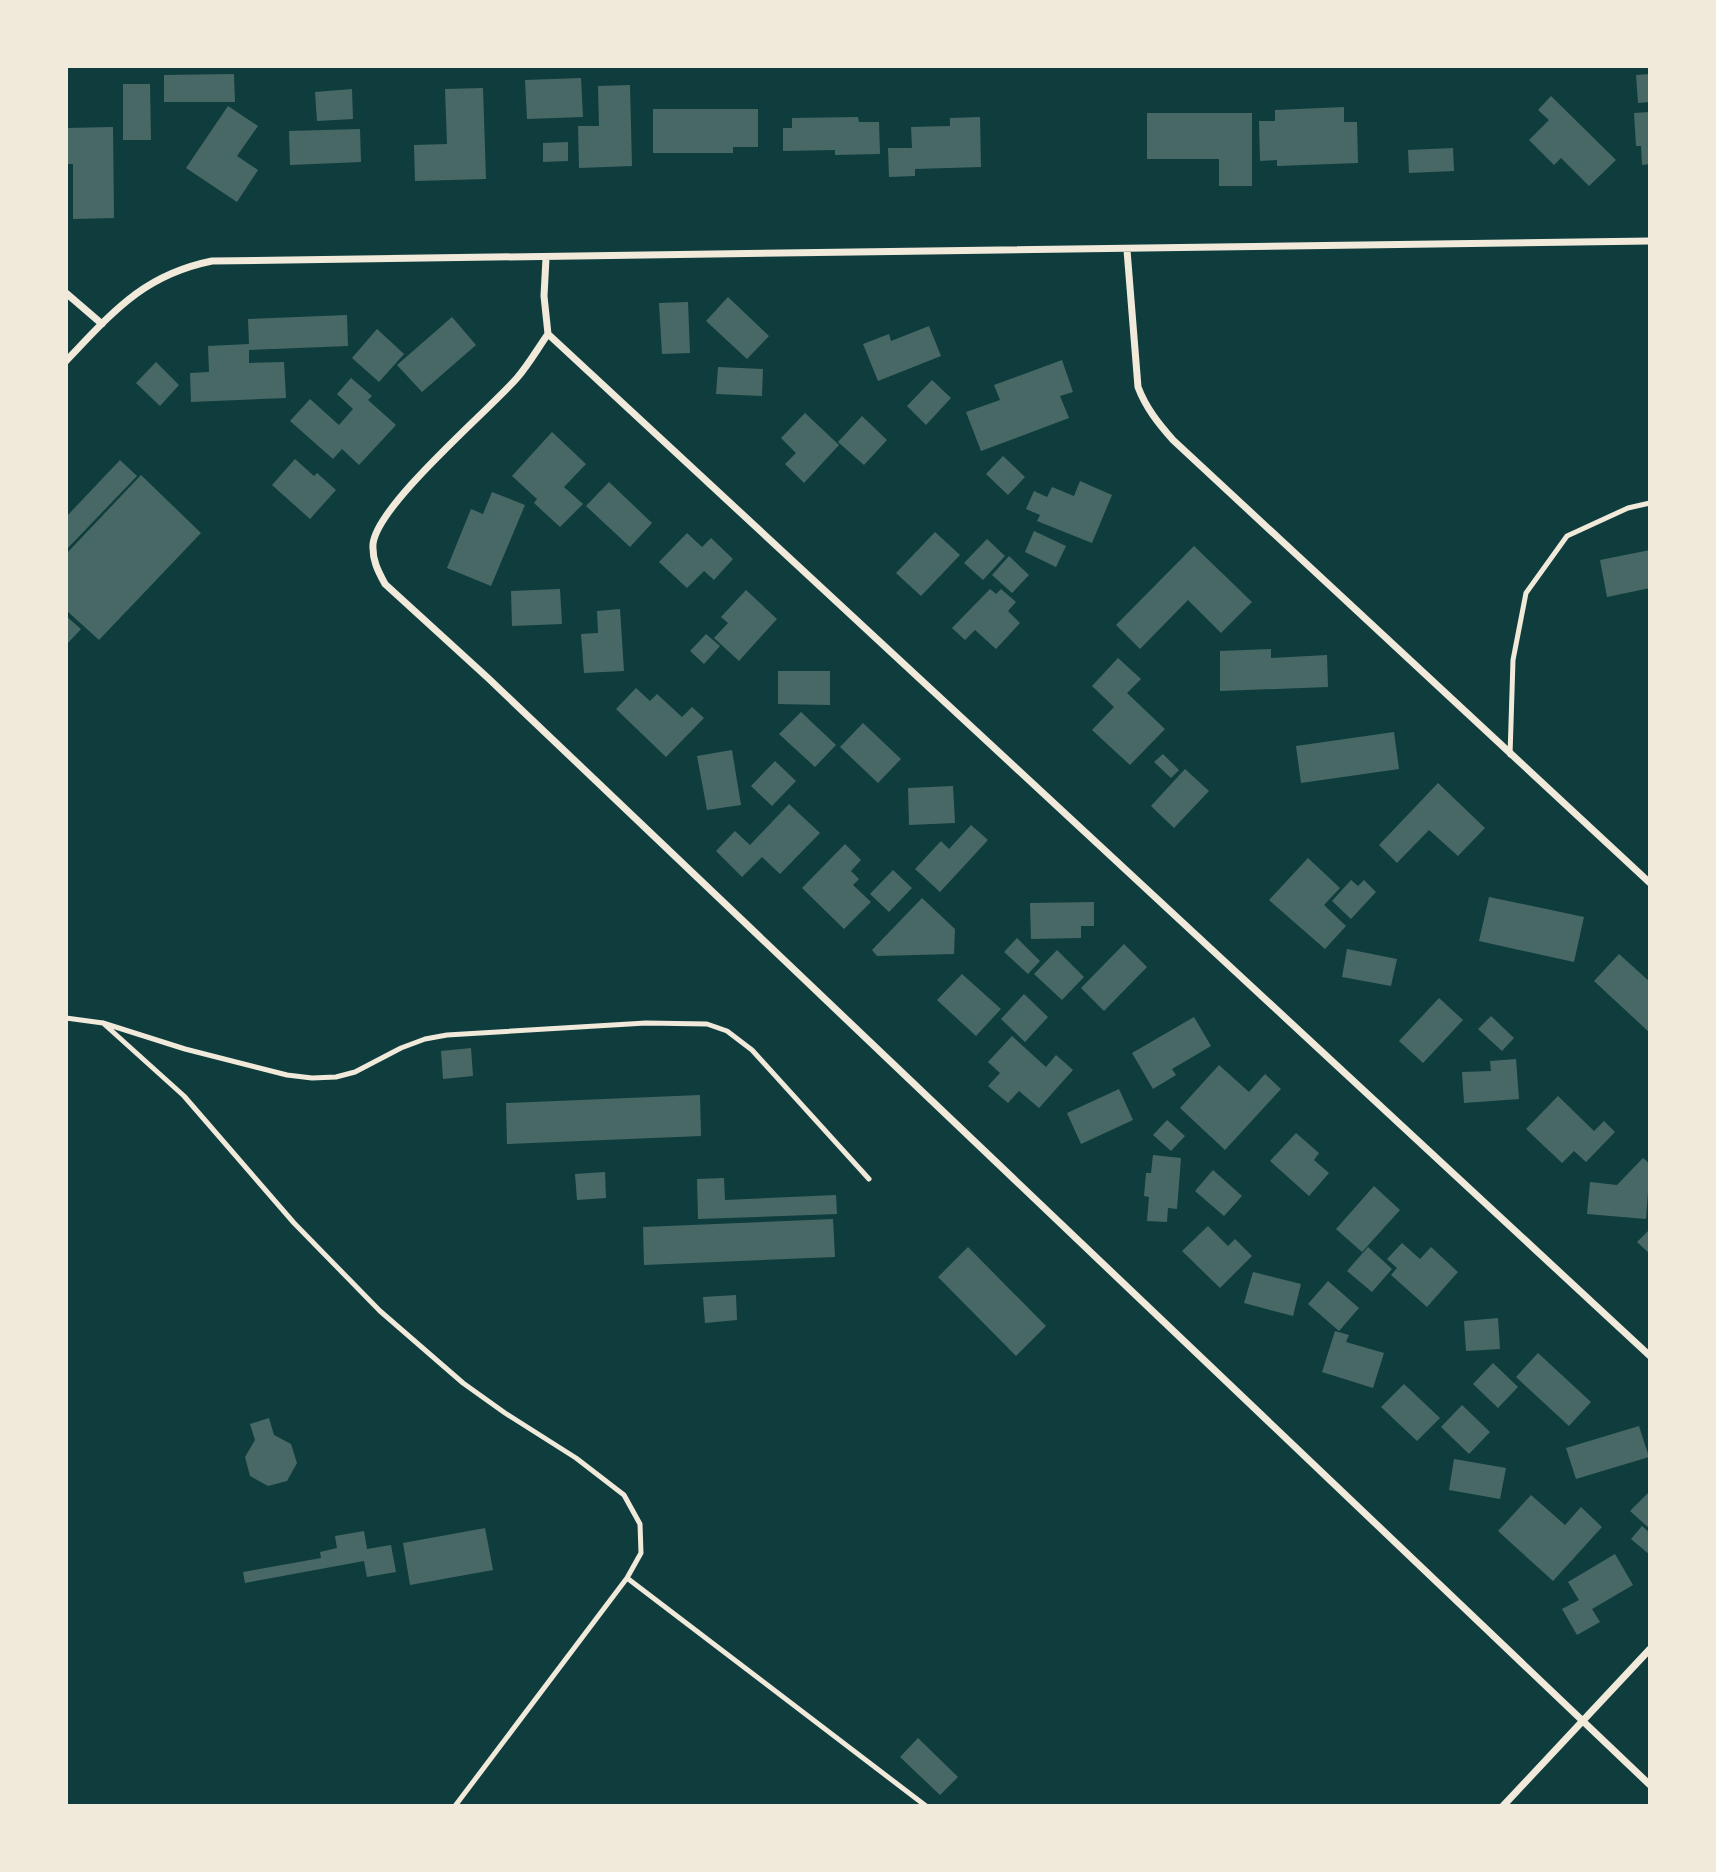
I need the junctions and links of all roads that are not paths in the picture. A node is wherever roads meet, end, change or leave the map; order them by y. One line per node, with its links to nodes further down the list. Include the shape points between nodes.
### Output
1 (1650, 241): 2 (street)
2 (1127, 250): 3 (street); 9 (street, via 1138,387 1155,420)
3 (546, 258): 5 (street, via 212,261 169,273); 6 (street)
4 (66, 293): 5 (street)
5 (102, 324): 7 (street)
6 (548, 334): 14 (street); 17 (street, via 518,376 411,485 380,524 373,543 375,565 385,584)
7 (66, 361)
8 (1650, 503): 9 (lane, via 1567,536 1526,593 1513,660)
9 (1510, 755): 10 (street)
10 (1650, 883)
11 (66, 1018): 12 (lane)
12 (103, 1023): 13 (lane, via 185,1049 312,1078 355,1072 401,1048 447,1035 646,1023 707,1024 727,1031 752,1050); 15 (lane, via 184,1096 380,1311 464,1383 624,1495 640,1524 641,1553)
13 (869, 1179)
14 (1650, 1356)
15 (627, 1578): 19 (lane); 20 (lane)
16 (1650, 1649): 17 (street)
17 (1583, 1720): 18 (street); 21 (street)
18 (1650, 1785)
19 (455, 1805)
20 (926, 1805)
21 (1503, 1805)

